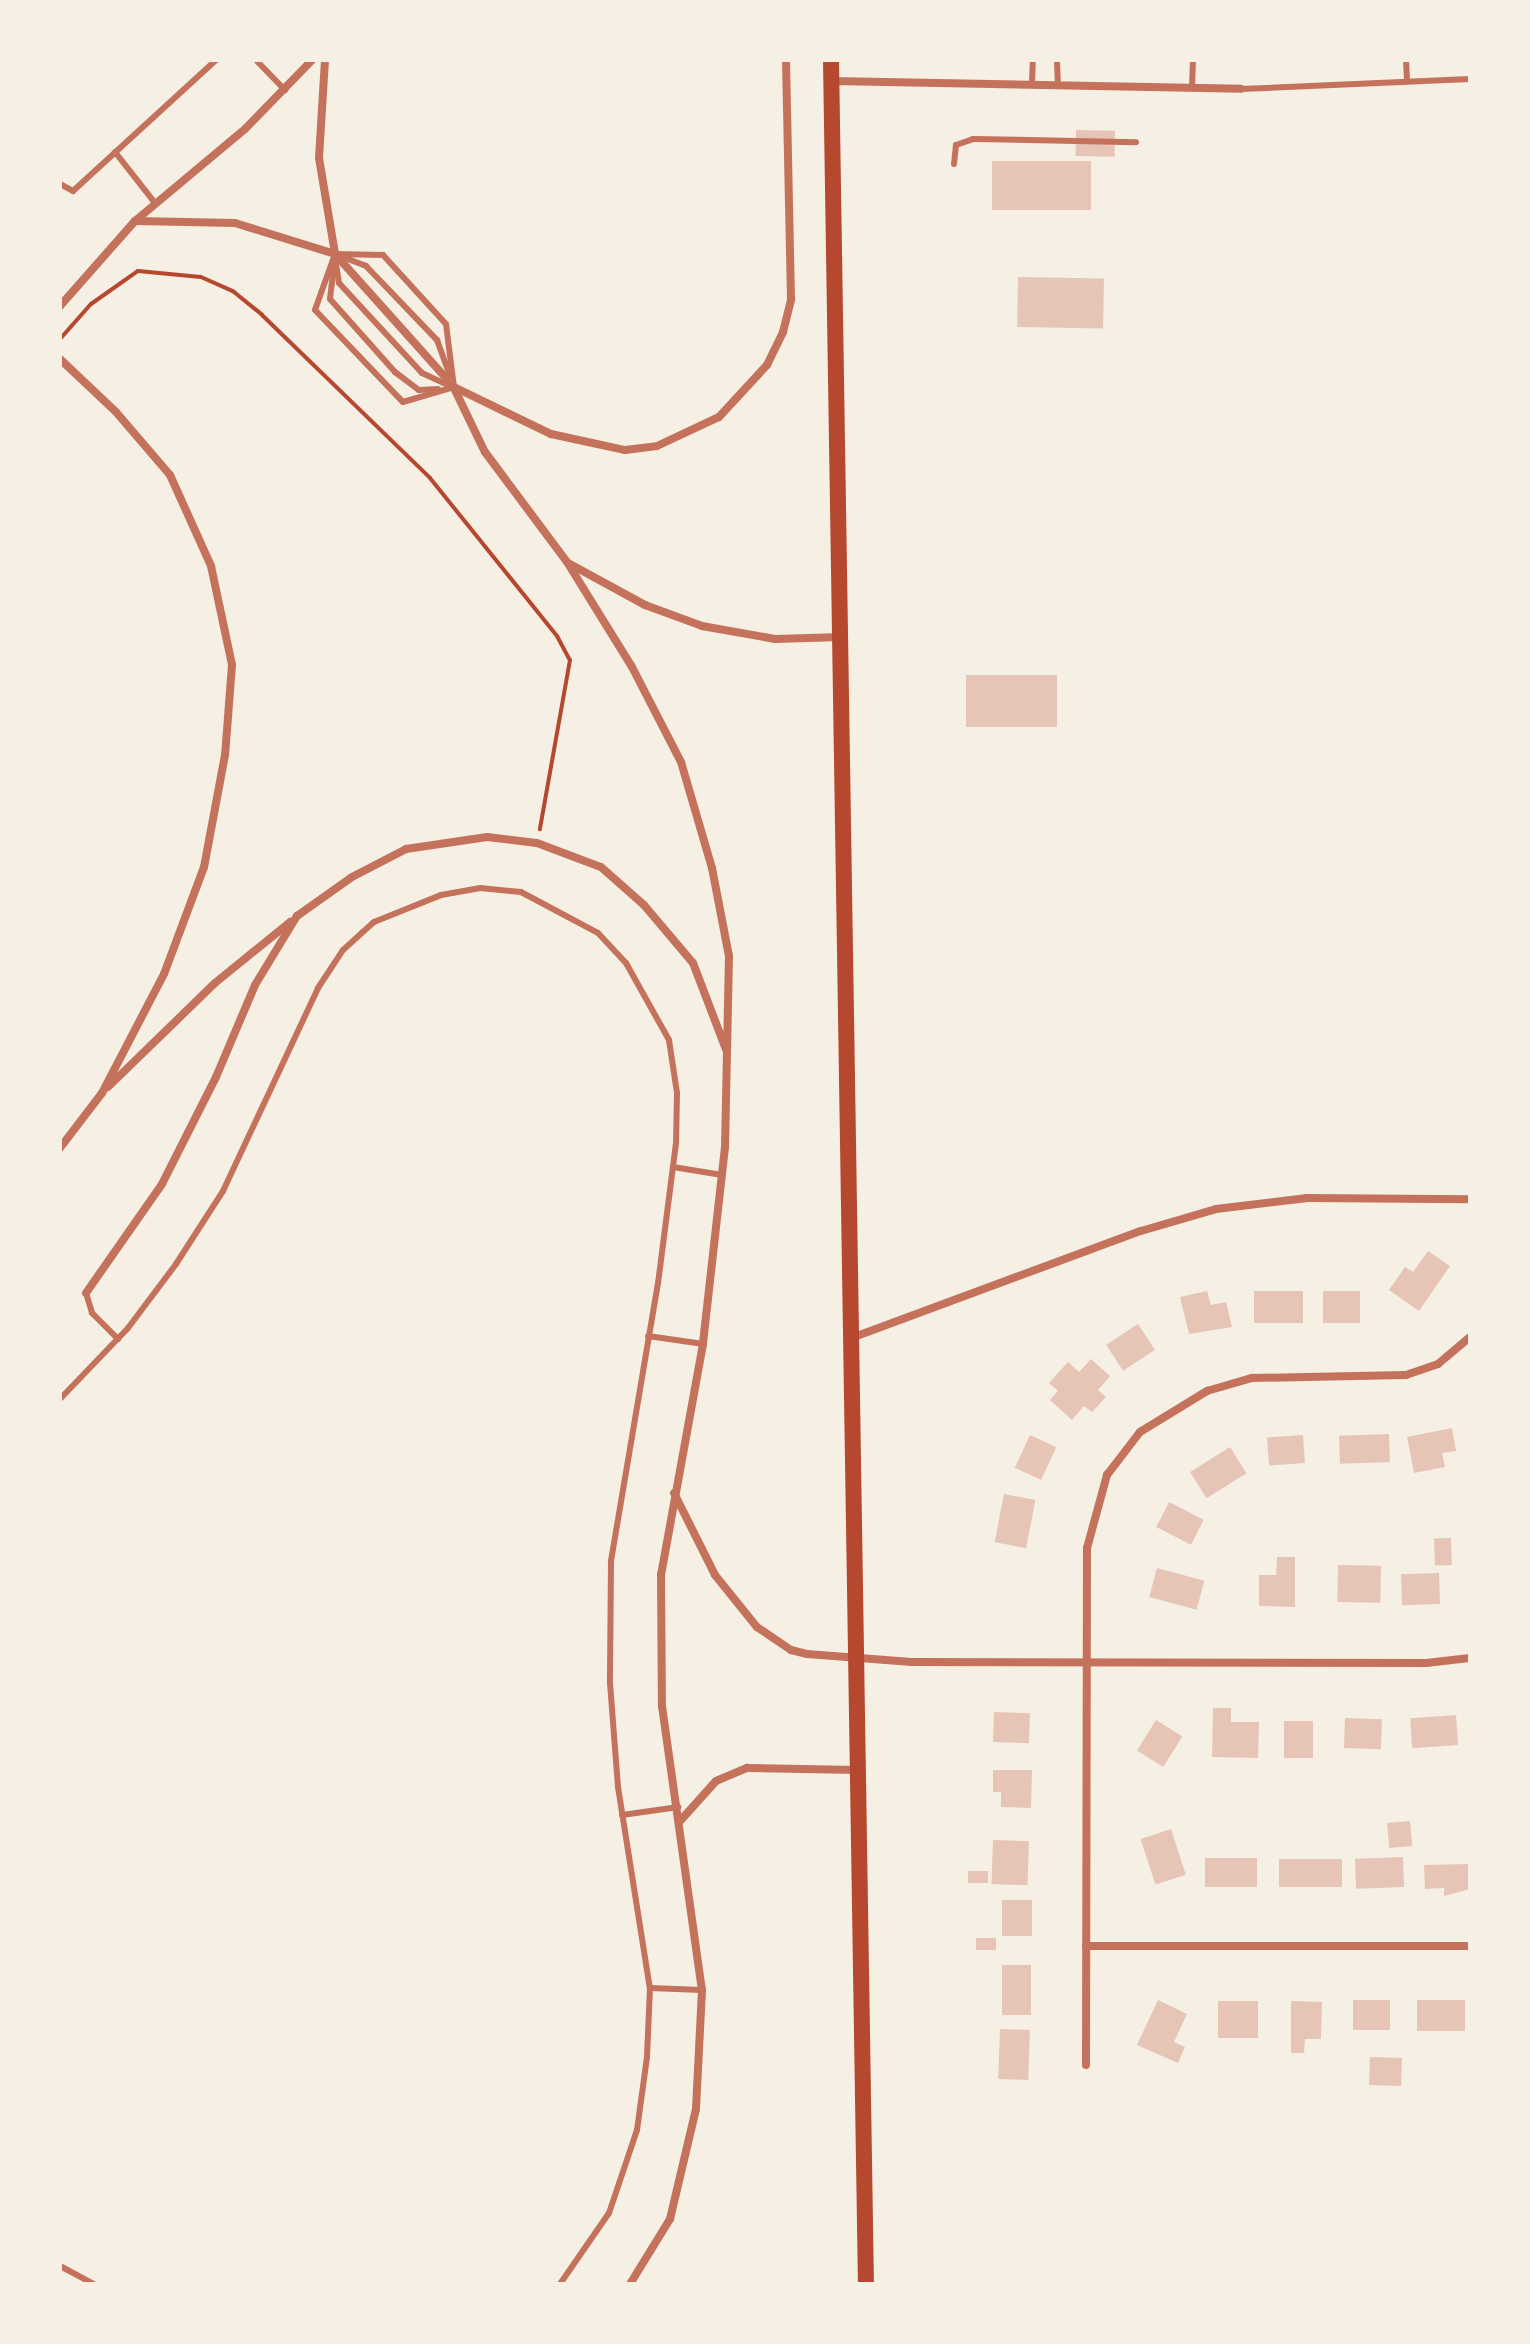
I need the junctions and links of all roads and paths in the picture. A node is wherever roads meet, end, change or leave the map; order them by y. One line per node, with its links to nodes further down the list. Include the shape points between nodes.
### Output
1 (216, 60): 20 (lane)
2 (256, 60): 18 (lane)
3 (312, 60): 18 (street)
4 (325, 60): 25 (street, via 319,158)
5 (786, 60): 29 (street, via 791,299 772,354 741,398 694,432 657,446 625,450 551,434)
6 (831, 60): 13 (main road)
7 (1033, 60): 14 (lane)
8 (1057, 60): 15 (lane)
9 (1193, 60): 16 (lane)
10 (1406, 60): 11 (lane)
11 (1407, 78): 12 (lane); 17 (lane)
12 (1470, 79)
13 (832, 81): 14 (street); 31 (main road)
14 (1032, 84): 15 (street)
15 (1058, 84): 16 (street)
16 (1192, 88): 17 (street)
17 (1241, 89)
18 (285, 90): 23 (street)
19 (1136, 142): 21 (lane, via 973,139 956,145)
20 (115, 152): 22 (lane, via 73,191); 23 (lane)
21 (954, 164)
22 (60, 184)
23 (155, 203): 24 (street)
24 (135, 221): 25 (street, via 235,223); 26 (street)
25 (335, 254): 29 (street); 29 (lane, via 366,266 437,340); 29 (lane, via 339,283 422,373); 29 (lane, via 383,255 446,324); 29 (lane, via 330,299 419,390); 29 (lane, via 315,310 403,402)
26 (60, 306)
27 (60, 339): 32 (path, via 91,304 138,271 201,277 234,292 430,478 557,636 570,660)
28 (60, 359): 35 (street, via 116,412 170,475 211,566 232,665 225,755 204,867 164,974)
29 (454, 387): 30 (street, via 485,452)
30 (567, 562): 31 (street, via 645,605 702,626 775,639); 34 (street, via 632,667 681,762 712,868 729,956)
31 (842, 637): 42 (main road)
32 (537, 843): 33 (street, via 487,837 406,849 352,877); 34 (street, via 601,867 644,905 693,963)
33 (297, 916): 35 (street, via 215,983); 40 (street, via 255,985 162,1184)
34 (727, 1052): 38 (street)
35 (102, 1093): 36 (street)
36 (60, 1148)
37 (673, 1167): 38 (lane); 41 (lane); 44 (lane, via 677,1093 669,1040 626,963 598,933 521,892 480,888 441,895 374,922 343,950 318,988 223,1191)
38 (722, 1175): 45 (street)
39 (1470, 1199): 42 (street, via 1307,1198 1216,1209 1141,1231)
40 (86, 1293): 44 (lane, via 92,1313)
41 (648, 1336): 45 (lane); 53 (lane, via 611,1562 610,1683)
42 (854, 1337): 48 (main road)
43 (1470, 1337): 50 (street, via 1438,1364 1406,1375 1286,1376 1229,1383 1183,1402 1140,1432 1107,1475 1091,1521)
44 (118, 1339): 46 (lane)
45 (703, 1344): 47 (street)
46 (60, 1399)
47 (674, 1492): 48 (street, via 715,1575 757,1627 791,1650); 52 (street, via 661,1574 662,1706)
48 (858, 1658): 50 (street); 51 (main road)
49 (1470, 1658): 50 (street, via 1426,1663)
50 (1084, 1663): 55 (street)
51 (857, 1770): 54 (street, via 747,1768 716,1781); 64 (main road)
52 (679, 1807): 53 (lane); 54 (street)
53 (622, 1815): 57 (lane)
54 (681, 1820): 58 (street)
55 (1086, 1946): 56 (street); 59 (street)
56 (1470, 1946)
57 (650, 1988): 58 (lane); 62 (lane, via 647,2057 634,2140 609,2213)
58 (702, 1990): 63 (street, via 696,2109 670,2219)
59 (1086, 2065)
60 (60, 2266): 61 (lane)
61 (94, 2284)
62 (560, 2284)
63 (630, 2284)
64 (866, 2284)

